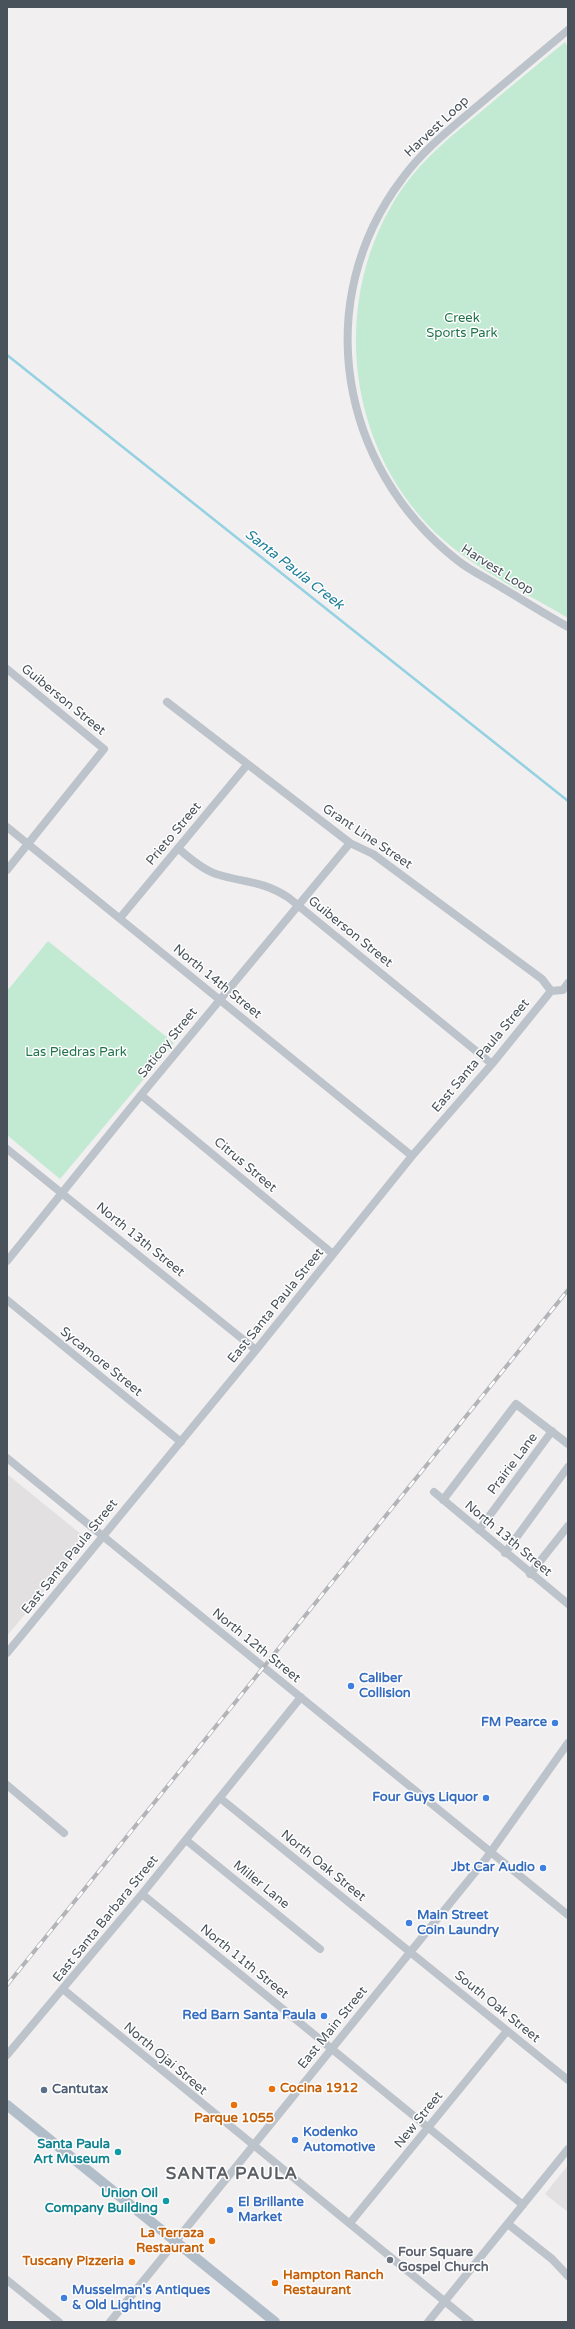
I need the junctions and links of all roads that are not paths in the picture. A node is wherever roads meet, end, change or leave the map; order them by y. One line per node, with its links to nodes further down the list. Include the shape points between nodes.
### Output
1 (568, 30): 2 (street, Harvest Loop, via 436,141 402,178 381,211 364,246 352,287 347,344 353,398 364,436 385,478 413,517 458,561)
2 (568, 627)
3 (7, 669): 8 (street, Guiberson Street, via 104,749)
4 (167, 702): 5 (street, Grant Line Street)
5 (247, 765): 7 (street, Grant Line Street); 9 (street, Prieto Street)
6 (7, 827): 8 (street, North 14th Street)
7 (350, 843): 11 (street, Saticoy Street); 14 (street, Grant Line Street, via 379,858 542,979)
8 (28, 844): 10 (street); 12 (street, North 14th Street)
9 (178, 848): 11 (street, Guiberson Street, via 193,861 215,873 273,887); 12 (street, Prieto Street)
10 (7, 870)
11 (298, 906): 15 (street, Saticoy Street); 16 (street, Guiberson Street)
12 (120, 918): 15 (street, North 14th Street)
13 (568, 982): 14 (street, East Santa Paula Street, via 562,990)
14 (551, 992): 16 (street, East Santa Paula Street)
15 (220, 999): 17 (street, Saticoy Street); 19 (street, North 14th Street)
16 (492, 1064): 19 (street, East Santa Paula Street)
17 (141, 1095): 20 (street, Saticoy Street); 21 (street, Citrus Street)
18 (7, 1149): 20 (street, North 13th Street)
19 (412, 1156): 21 (street, East Santa Paula Street)
20 (62, 1193): 22 (street, Saticoy Street); 24 (street, North 13th Street)
21 (333, 1254): 24 (street, East Santa Paula Street)
22 (7, 1261)
23 (7, 1300): 26 (street, Sycamore Street)
24 (256, 1350): 26 (street, East Santa Paula Street)
25 (552, 1431): 27 (street); 31 (street, via 516,1404); 33 (street, Prairie Lane)
26 (181, 1442): 34 (street, East Santa Paula Street)
27 (568, 1444)
28 (7, 1458): 34 (street, North 12th Street)
29 (568, 1467): 35 (street)
30 (434, 1492): 31 (street, North 13th Street)
31 (443, 1500): 33 (street, North 13th Street)
32 (568, 1526): 36 (street)
33 (479, 1530): 35 (street, North 13th Street)
34 (103, 1536): 38 (street, East Santa Paula Street); 39 (street, North 12th Street)
35 (505, 1553): 36 (street, North 13th Street)
36 (530, 1574): 37 (street, North 13th Street)
37 (568, 1604)
38 (7, 1653)
39 (301, 1697): 42 (street, East Santa Barbara Street); 45 (street, North 12th Street)
40 (568, 1744): 45 (street, East Main Street)
41 (7, 1785): 43 (street)
42 (220, 1798): 44 (street, East Santa Barbara Street); 49 (street, North Oak Street)
43 (64, 1832)
44 (186, 1840): 46 (street, East Santa Barbara Street); 48 (street, Miller Lane)
45 (490, 1852): 47 (street, North 12th Street); 49 (street, East Main Street)
46 (142, 1894): 50 (street, East Santa Barbara Street); 52 (street, North 11th Street)
47 (568, 1915)
48 (320, 1949)
49 (410, 1952): 51 (street, South Oak Street); 52 (street, East Main Street)
50 (64, 1990): 53 (street, East Santa Barbara Street); 57 (street, North Ojai Street)
51 (507, 2031): 54 (street, South Oak Street); 56 (street, New Street)
52 (331, 2048): 56 (street, North 11th Street); 57 (street, East Main Street)
53 (7, 2055)
54 (568, 2080)
55 (7, 2105): 62 (main road)
56 (428, 2128): 59 (street, North 11th Street); 60 (street, New Street)
57 (253, 2144): 60 (street, North Ojai Street); 62 (street, East Main Street)
58 (568, 2149): 59 (street)
59 (523, 2205): 61 (street)
60 (350, 2223): 65 (street, North Ojai Street)
61 (508, 2224): 63 (street, via 552,2259); 65 (street)
62 (175, 2241): 67 (street, East Main Street); 68 (main road)
63 (568, 2276)
64 (7, 2280): 66 (street)
65 (444, 2302): 69 (street); 70 (street, North Ojai Street)
66 (59, 2322)
67 (110, 2322)
68 (275, 2322)
69 (428, 2322)
70 (470, 2322)

